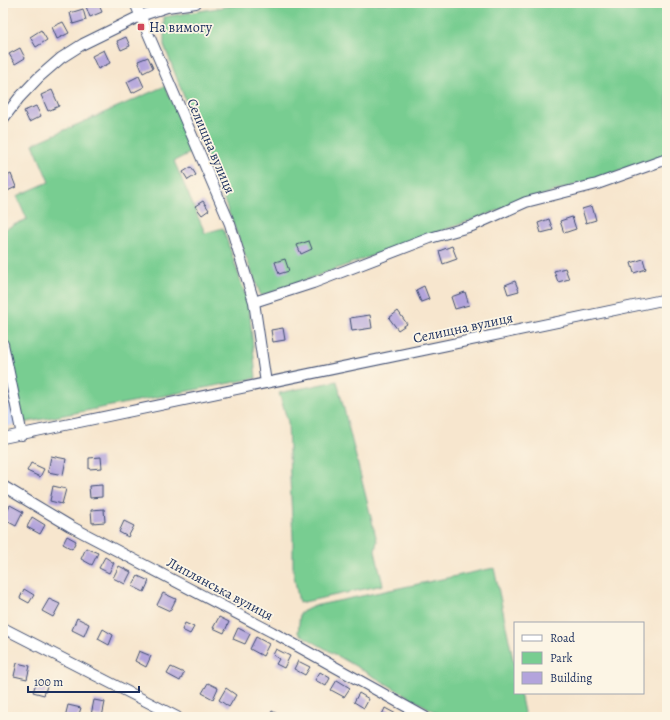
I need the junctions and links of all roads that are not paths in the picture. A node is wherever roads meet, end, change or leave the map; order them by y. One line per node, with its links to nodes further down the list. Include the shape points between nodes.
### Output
1 (135, 3): 3 (street, Селищна вулиця)
2 (196, 3): 3 (street, via 167,7)
3 (140, 16): 4 (street, via 83,44 61,58 28,88); 7 (street, Селищна вулиця, via 230,224)
4 (3, 119)
5 (667, 159): 7 (street, via 597,184 526,202 472,226 430,238 313,284)
6 (667, 299): 9 (street, Селищна вулиця)
7 (254, 302): 9 (street, Селищна вулиця)
8 (3, 344): 10 (street)
9 (266, 383): 10 (street, Селищна вулиця)
10 (22, 435): 11 (street, Селищна вулиця)
11 (3, 438)
12 (3, 486): 15 (street, Липлянська вулиця, via 70,526 272,632)
13 (3, 628): 14 (street)
14 (177, 717)
15 (425, 717)

